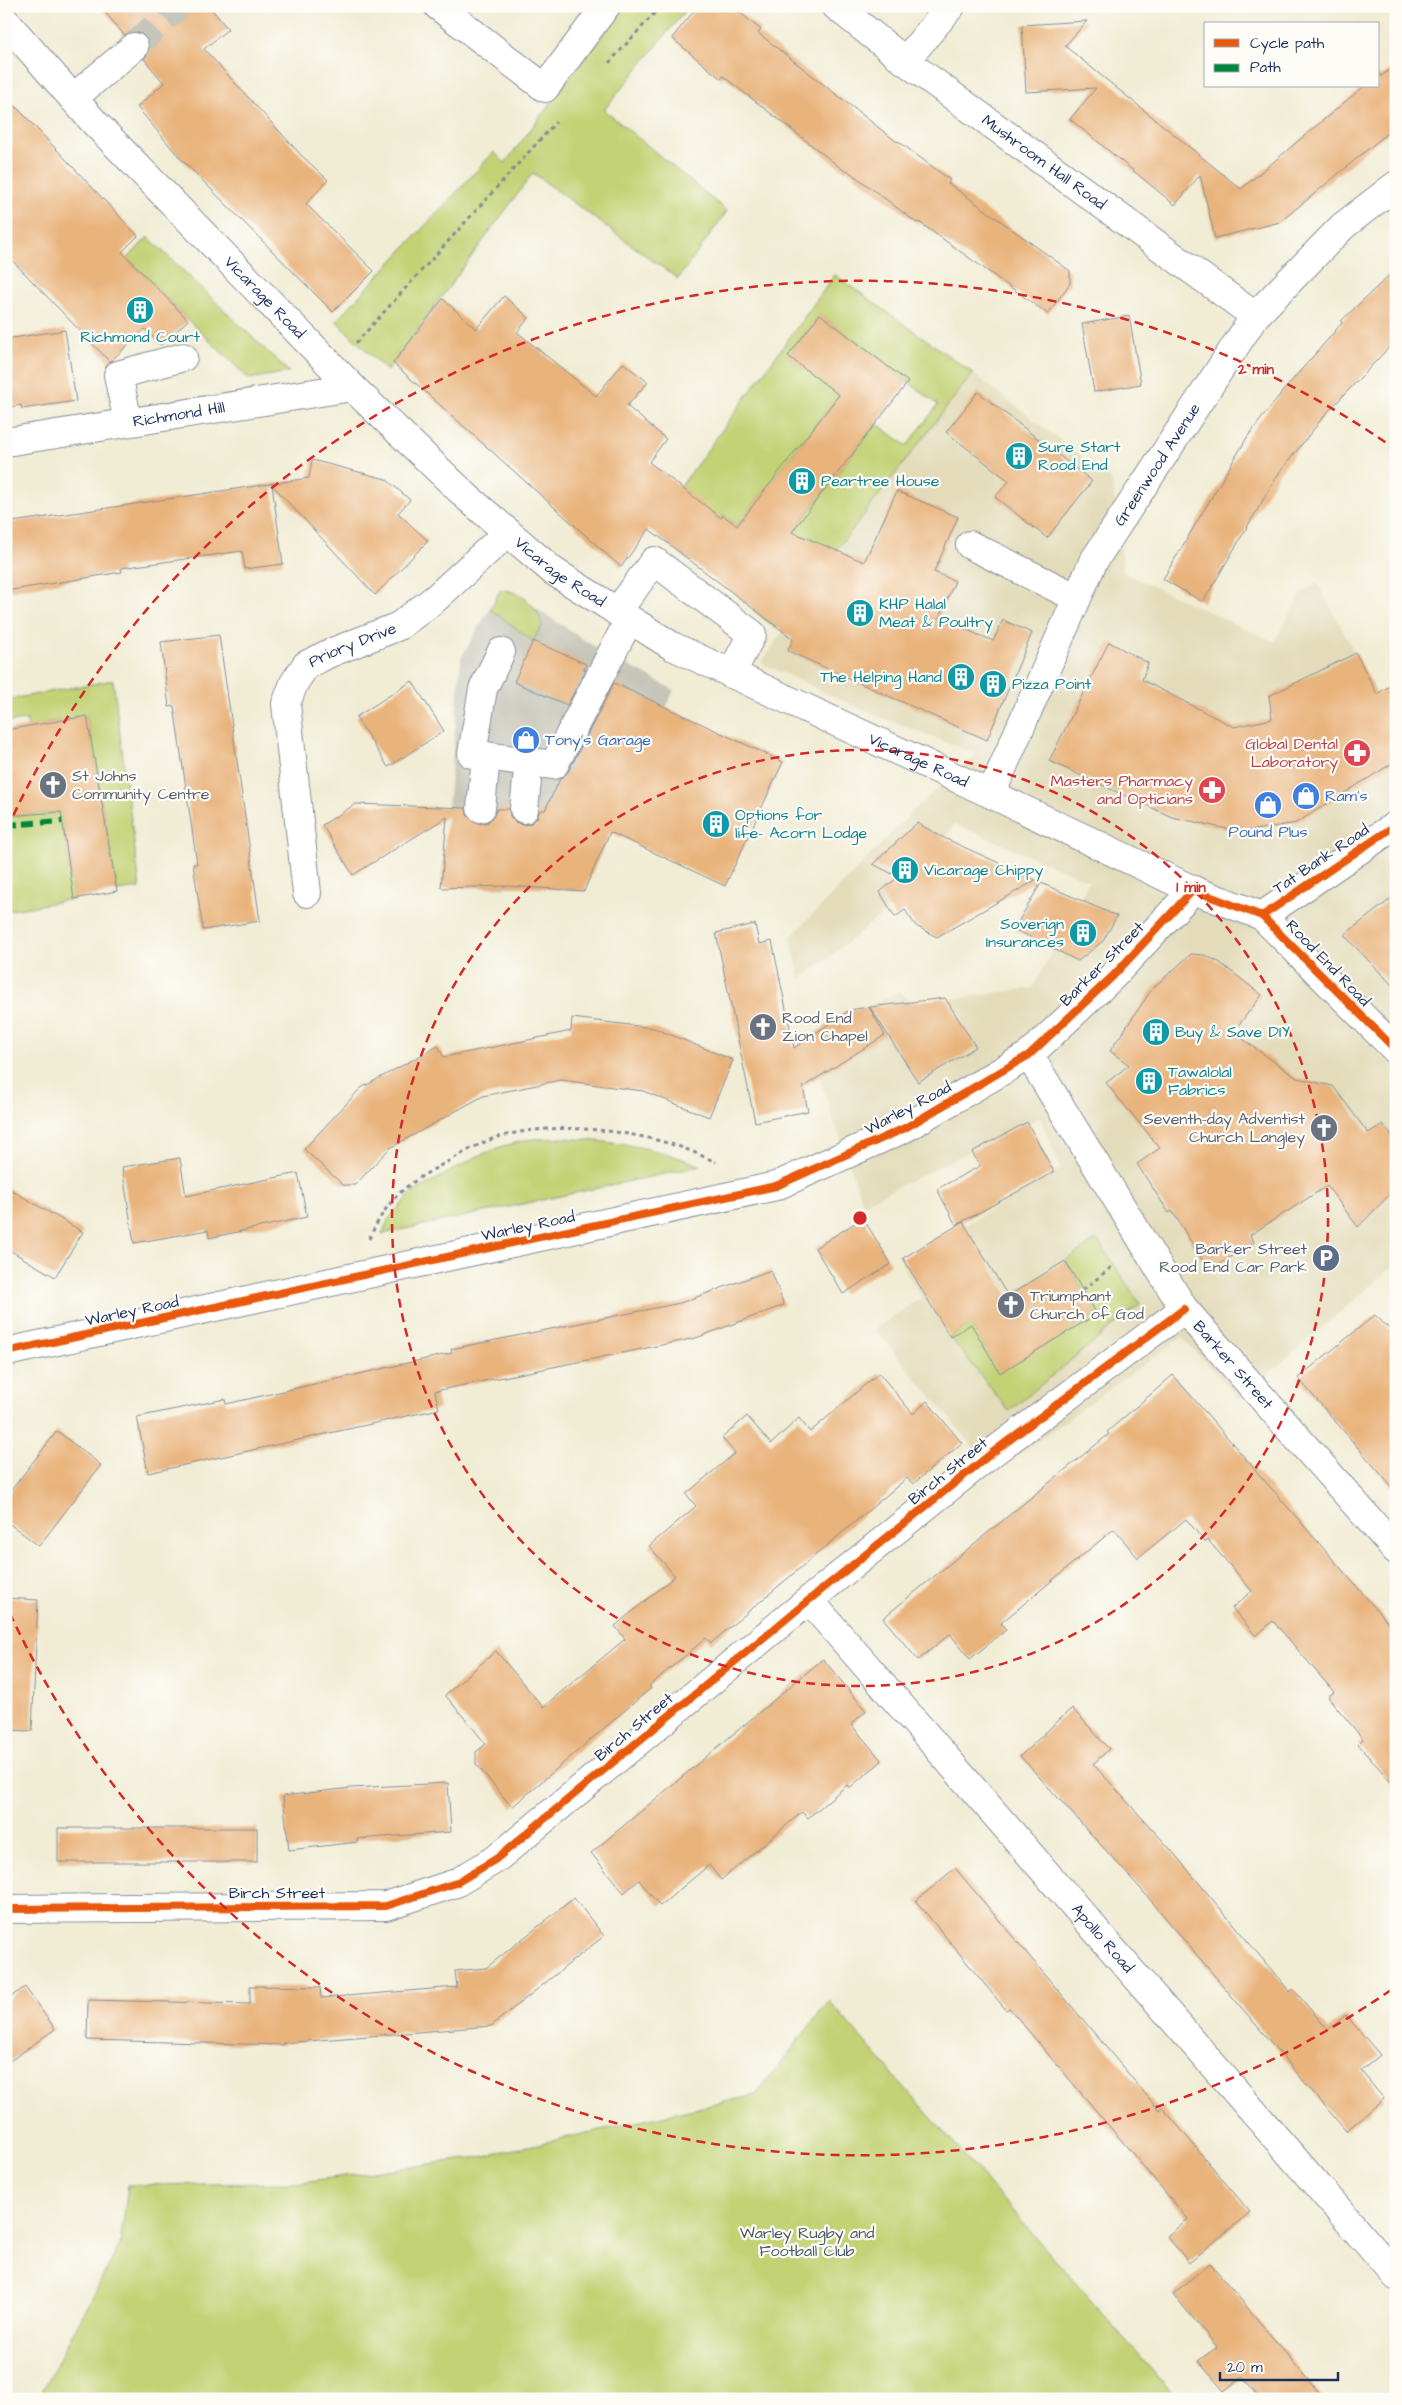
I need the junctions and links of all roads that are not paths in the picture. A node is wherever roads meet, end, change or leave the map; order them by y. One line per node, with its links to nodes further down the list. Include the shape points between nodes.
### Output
1 (438, 6): 2 (street, via 545,88)
2 (606, 6)
3 (836, 6): 7 (street, Mushroom Hall Road)
4 (951, 6): 7 (street)
5 (6, 22): 8 (street, Vicarage Road)
6 (134, 47): 8 (street)
7 (904, 61): 10 (street, Mushroom Hall Road)
8 (73, 98): 12 (street, Vicarage Road)
9 (1396, 185): 10 (street, Greenwood Avenue, via 1343,226)
10 (1255, 316): 17 (street, Greenwood Avenue, via 1093,562)
11 (184, 356): 13 (street, via 118,375)
12 (352, 387): 13 (street, Richmond Hill); 15 (street, Vicarage Road)
13 (128, 422): 14 (street, Richmond Hill)
14 (6, 442)
15 (508, 532): 18 (street, Vicarage Road, via 553,571); 28 (street, Priory Drive, via 436,598 399,626 306,665 294,683 286,704)
16 (970, 545): 17 (street)
17 (1077, 598): 23 (street, Greenwood Avenue)
18 (623, 616): 20 (street, Vicarage Road, via 672,646); 20 (street, via 654,561 752,634); 22 (street, via 554,765)
19 (501, 652): 21 (street, via 483,689 472,754)
20 (731, 674): 23 (street, Vicarage Road)
21 (486, 756): 22 (street); 24 (street)
22 (529, 762): 25 (street)
23 (991, 794): 27 (street, Vicarage Road)
24 (481, 808)
25 (524, 809)
26 (1396, 825): 29 (street, Tat Bank Road)
27 (1193, 890): 29 (street, Vicarage Road); 31 (street, Barker Street, via 1113,976)
28 (307, 893)
29 (1262, 916): 30 (street, Rood End Road)
30 (1396, 1050)
31 (1029, 1056): 32 (street, Barker Street); 33 (street, Warley Road, via 905,1128 776,1186)
32 (1184, 1309): 34 (street, Barker Street); 35 (street, Birch Street, via 992,1453)
33 (6, 1352)
34 (1396, 1550)
35 (809, 1600): 36 (street, Birch Street, via 496,1859 456,1883 386,1906); 37 (street, Apollo Road)
36 (6, 1909)
37 (1396, 2276)

